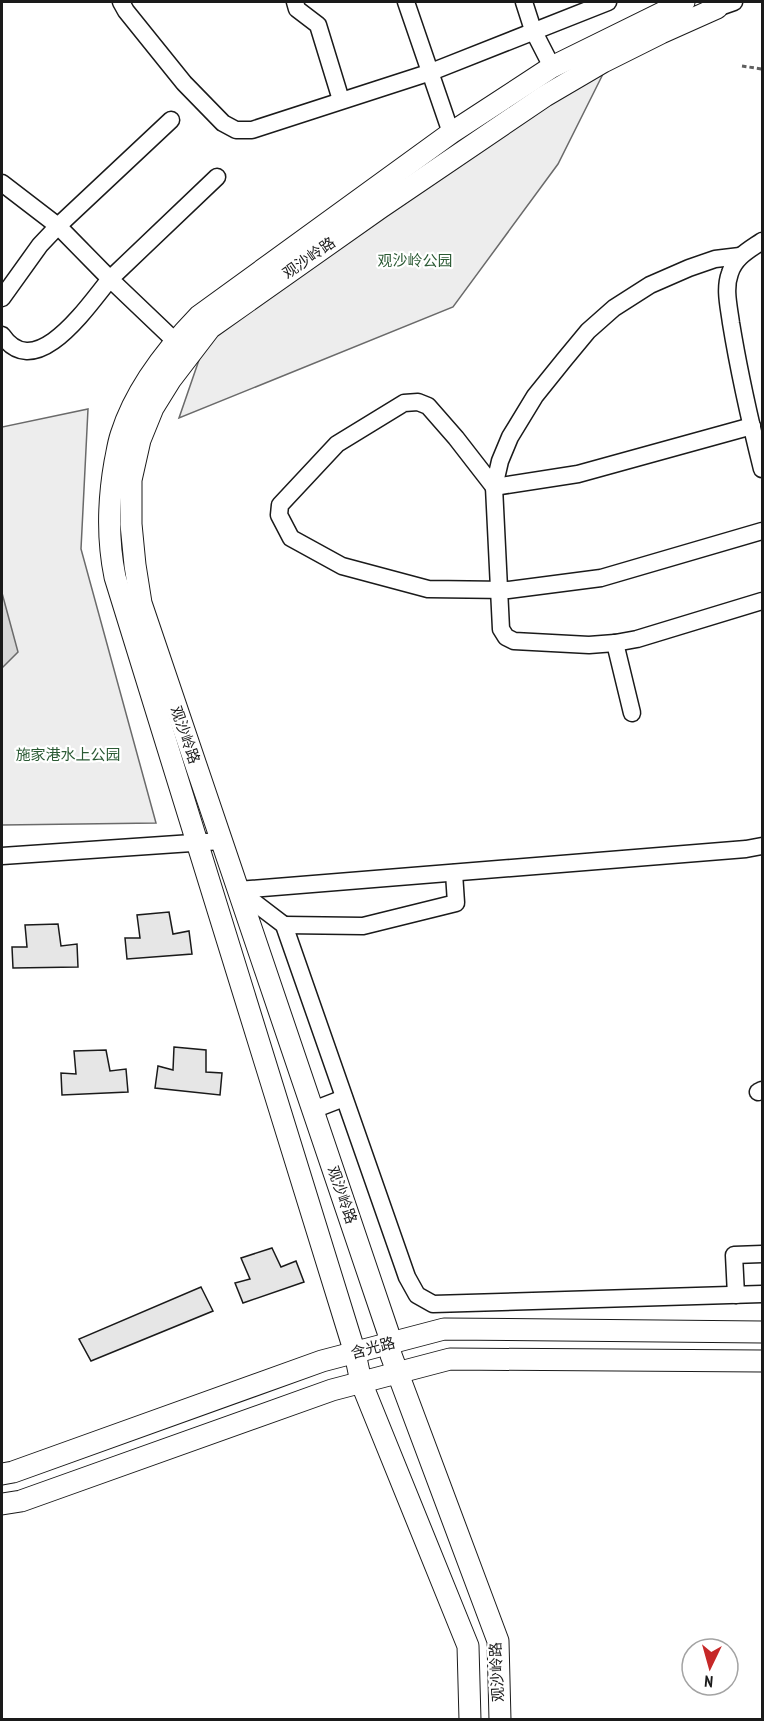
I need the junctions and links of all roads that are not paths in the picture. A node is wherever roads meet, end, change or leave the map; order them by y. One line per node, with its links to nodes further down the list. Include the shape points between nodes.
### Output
1 (121, 2): 11 (street, via 184,83 223,123 236,130 252,130)
2 (294, 2): 11 (street, via 318,25)
3 (406, 2): 10 (street)
4 (524, 2): 8 (street)
5 (608, 2): 8 (street)
6 (673, 4): 9 (main road, 观沙岭路)
7 (726, 5): 31 (main road, 观沙岭路, via 603,62 545,96 229,314 210,328 153,408 140,440 132,480 135,565 141,603)
8 (533, 30): 9 (street); 10 (street)
9 (552, 67): 13 (main road, 观沙岭路)
10 (431, 72): 11 (street); 13 (street)
11 (341, 100)
12 (171, 120): 16 (street)
13 (452, 133): 22 (main road, 观沙岭路, via 199,316)
14 (218, 177): 19 (street)
15 (2, 183): 16 (street)
16 (58, 226): 19 (street); 20 (street)
17 (762, 241): 18 (street)
18 (740, 256): 23 (street, via 730,273 727,291); 25 (street, via 715,259 650,285 588,331 535,396 510,437)
19 (110, 279): 21 (street, via 64,334 49,345 39,350 21,350); 22 (street)
20 (2, 298)
21 (2, 335)
22 (175, 341): 32 (main road, 观沙岭路, via 152,372 121,435 108,524 115,578)
23 (752, 426): 24 (street); 25 (street, via 578,474)
24 (762, 469)
25 (494, 487): 27 (street); 27 (street, via 428,406 418,402 404,404 337,444 280,504 279,515 291,538 342,566 428,589)
26 (762, 531): 27 (street, via 601,578)
27 (500, 590): 29 (street, via 501,629 514,641)
28 (762, 601): 29 (street)
29 (615, 643): 30 (street)
30 (632, 713)
31 (221, 841): 32 (street); 36 (main road, 观沙岭路)
32 (197, 842): 34 (street); 45 (main road, 观沙岭路)
33 (762, 846): 35 (street)
34 (2, 856)
35 (454, 873): 36 (street); 37 (street, via 456,903 363,926)
36 (238, 890): 37 (street); 39 (main road, 观沙岭路)
37 (284, 924): 38 (street)
38 (344, 1098): 39 (street); 42 (street, via 407,1277 417,1295 433,1304)
39 (313, 1110): 44 (main road, 观沙岭路)
40 (762, 1254): 42 (street, via 734,1255)
41 (762, 1294): 42 (street)
42 (736, 1295)
43 (762, 1332): 44 (main road, 含光路, via 444,1329)
44 (390, 1344): 45 (main road, 含光路); 47 (main road, 观沙岭路)
45 (355, 1353): 48 (main road, 观沙岭路); 49 (main road, 含光路, via 322,1361)
46 (762, 1361): 47 (main road, 含光路, via 450,1359)
47 (398, 1372): 48 (main road, 含光路); 52 (main road, 观沙岭路, via 498,1641)
48 (361, 1382): 50 (main road, 含光路, via 21,1501); 51 (main road, 观沙岭路, via 468,1646)
49 (2, 1474)
50 (2, 1504)
51 (470, 1719)
52 (500, 1719)

